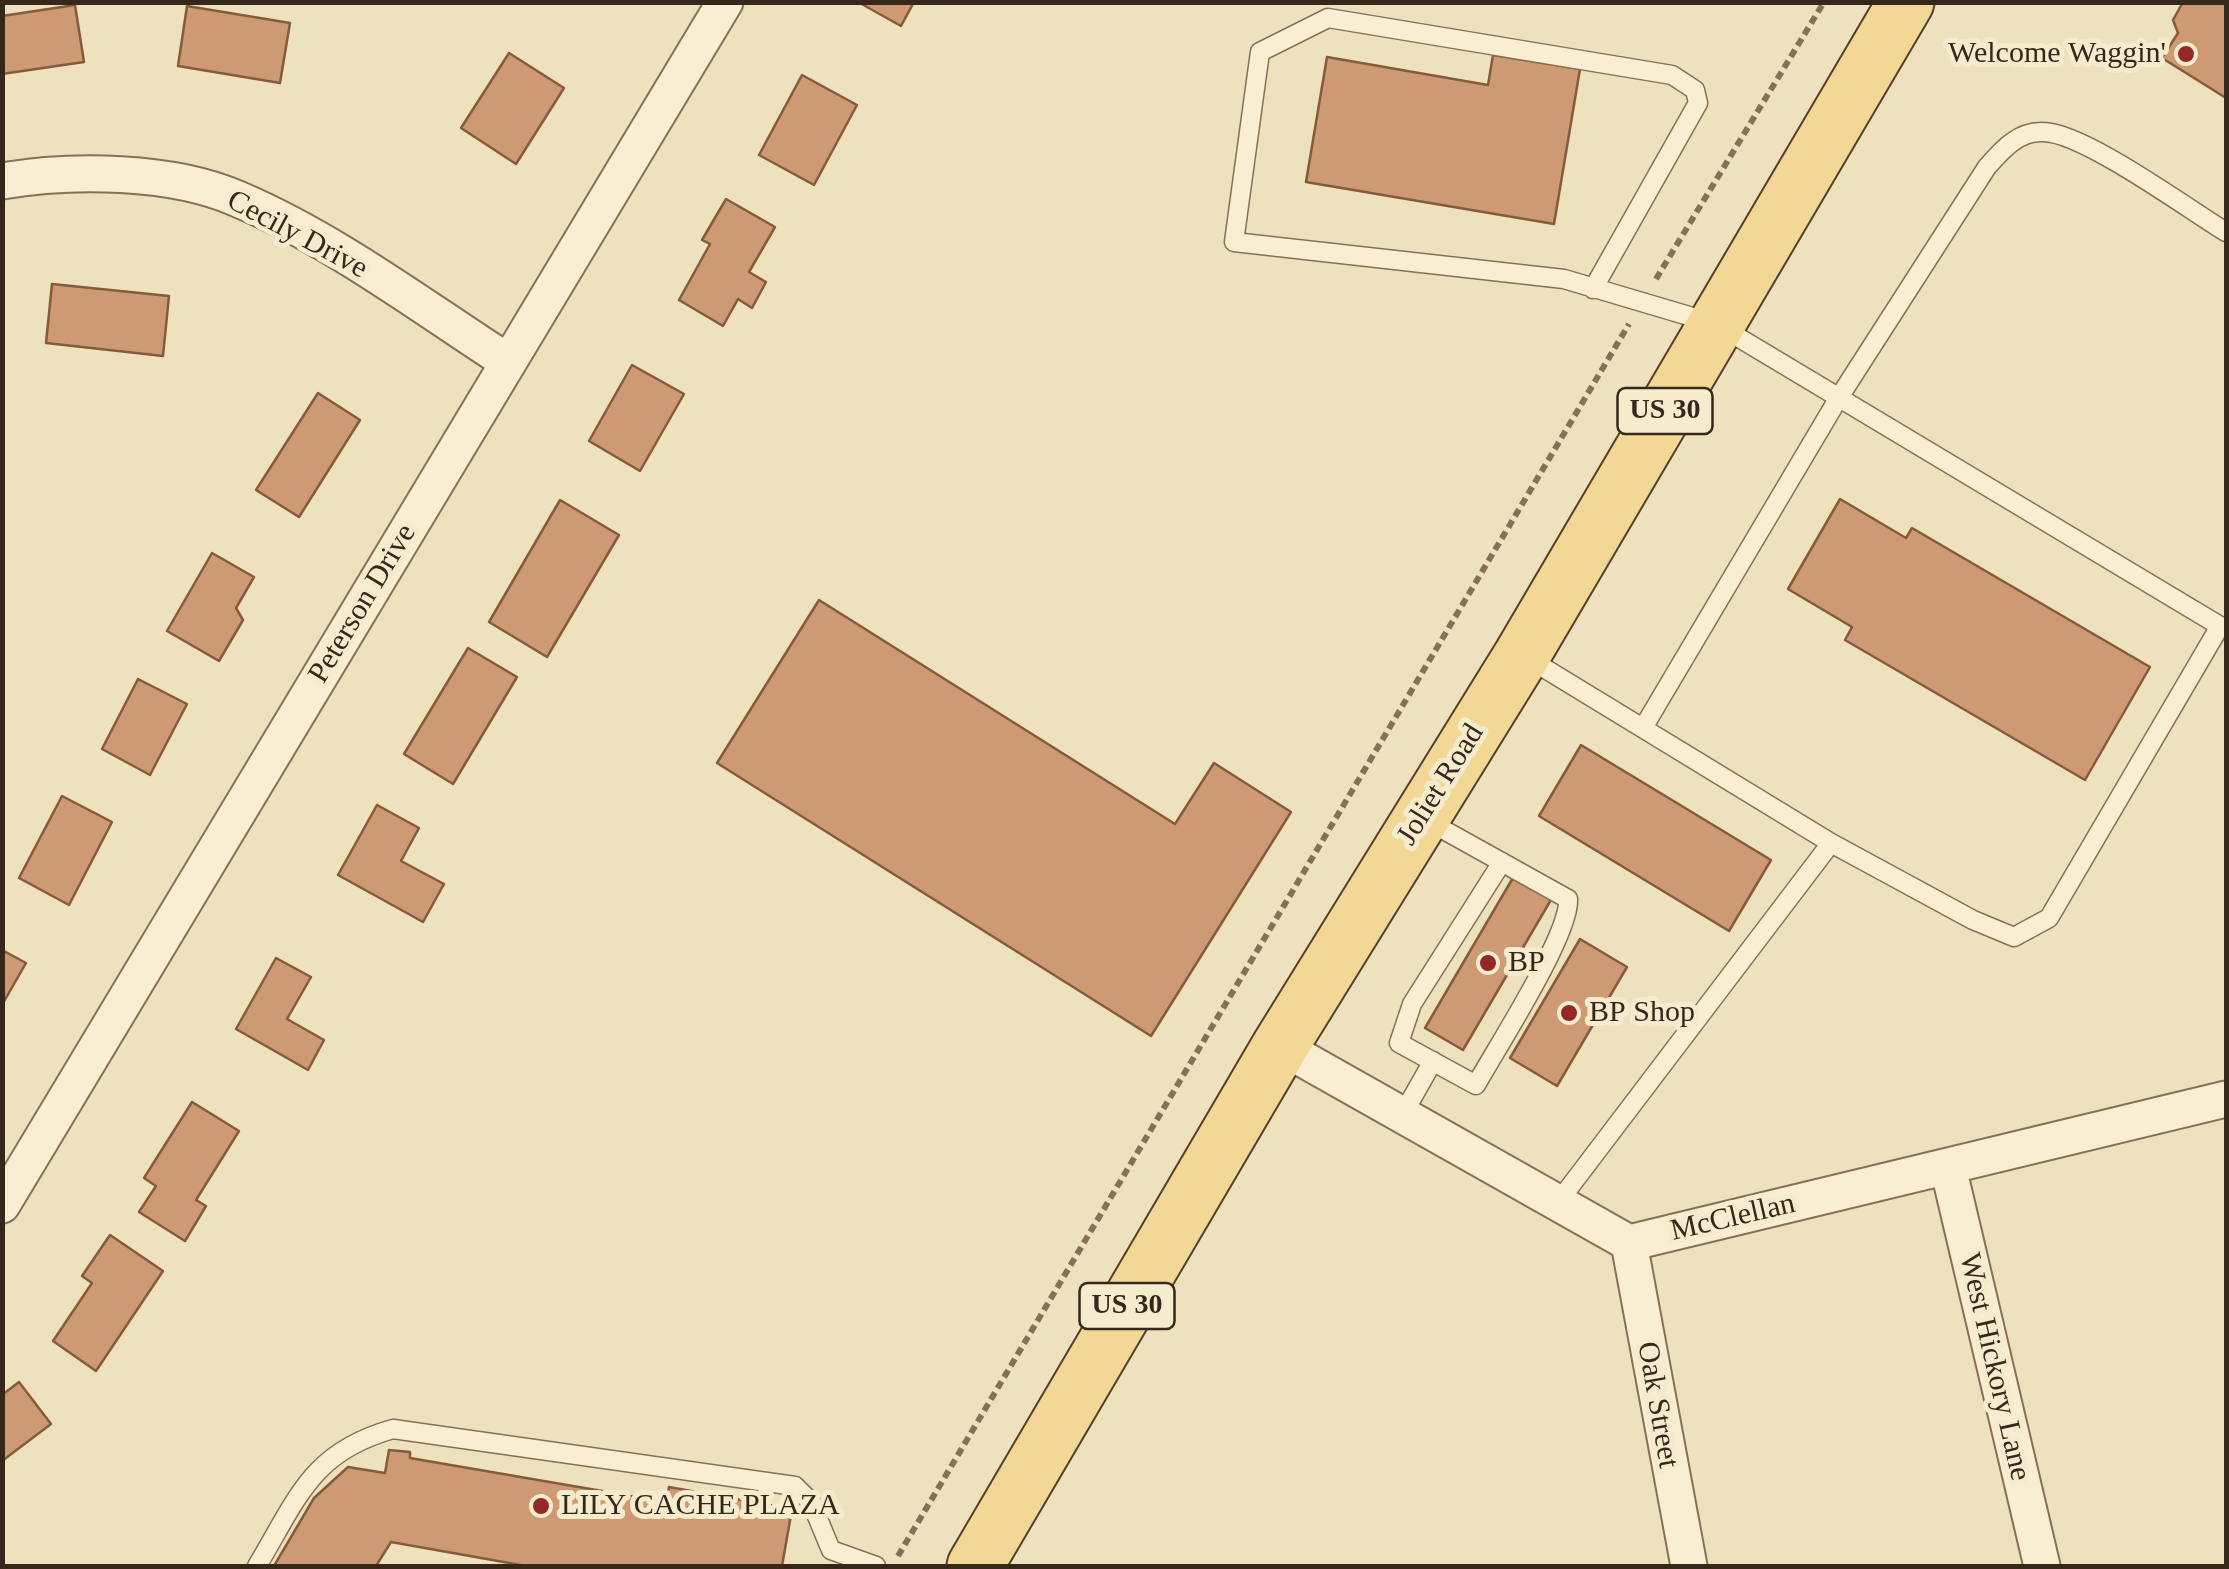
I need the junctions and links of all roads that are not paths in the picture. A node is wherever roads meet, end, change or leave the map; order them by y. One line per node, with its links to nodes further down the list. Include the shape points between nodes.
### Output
1 (724, 2): 7 (street, Peterson Drive)
2 (1895, 9): 6 (main road, Joliet Road / US 30)
3 (2, 181): 7 (street, Cecily Drive, via 137,175 235,197 319,240)
4 (2226, 232): 8 (lane, via 2078,142 2043,131 2011,140)
5 (1593, 289): 5 (lane, via 1564,280 1234,242 1260,52 1328,18 1686,82 1698,103); 6 (lane)
6 (1716, 324): 8 (lane); 10 (main road, Joliet Road / US 30)
7 (508, 362): 21 (street, Peterson Drive)
8 (1838, 399): 9 (lane); 11 (lane)
9 (2224, 627): 13 (lane, via 2049,918 2014,937)
10 (1522, 655): 11 (lane); 12 (main road, Joliet Road / US 30)
11 (1643, 728): 13 (lane)
12 (1421, 817): 14 (lane); 15 (main road, Joliet Road / US 30)
13 (1832, 843): 20 (lane)
14 (1502, 862): 16 (lane, via 1412,1004 1399,1042); 16 (lane, via 1563,892 1569,911 1476,1085)
15 (1280, 1046): 18 (street, McClellan); 27 (main road, Joliet Road / US 30)
16 (1433, 1061): 18 (lane)
17 (2226, 1099): 19 (street, McClellan)
18 (1404, 1114): 20 (street, McClellan)
19 (1948, 1167): 22 (street, McClellan); 28 (street, West Hickory Lane)
20 (1559, 1200): 22 (street, McClellan)
21 (2, 1205)
22 (1628, 1243): 24 (street, Oak Street)
23 (828, 1558): 25 (lane, via 811,1502 795,1486 394,1429 355,1440 312,1472); 26 (lane)
24 (1681, 1561)
25 (257, 1566)
26 (876, 1566)
27 (975, 1566)
28 (2042, 1566)

